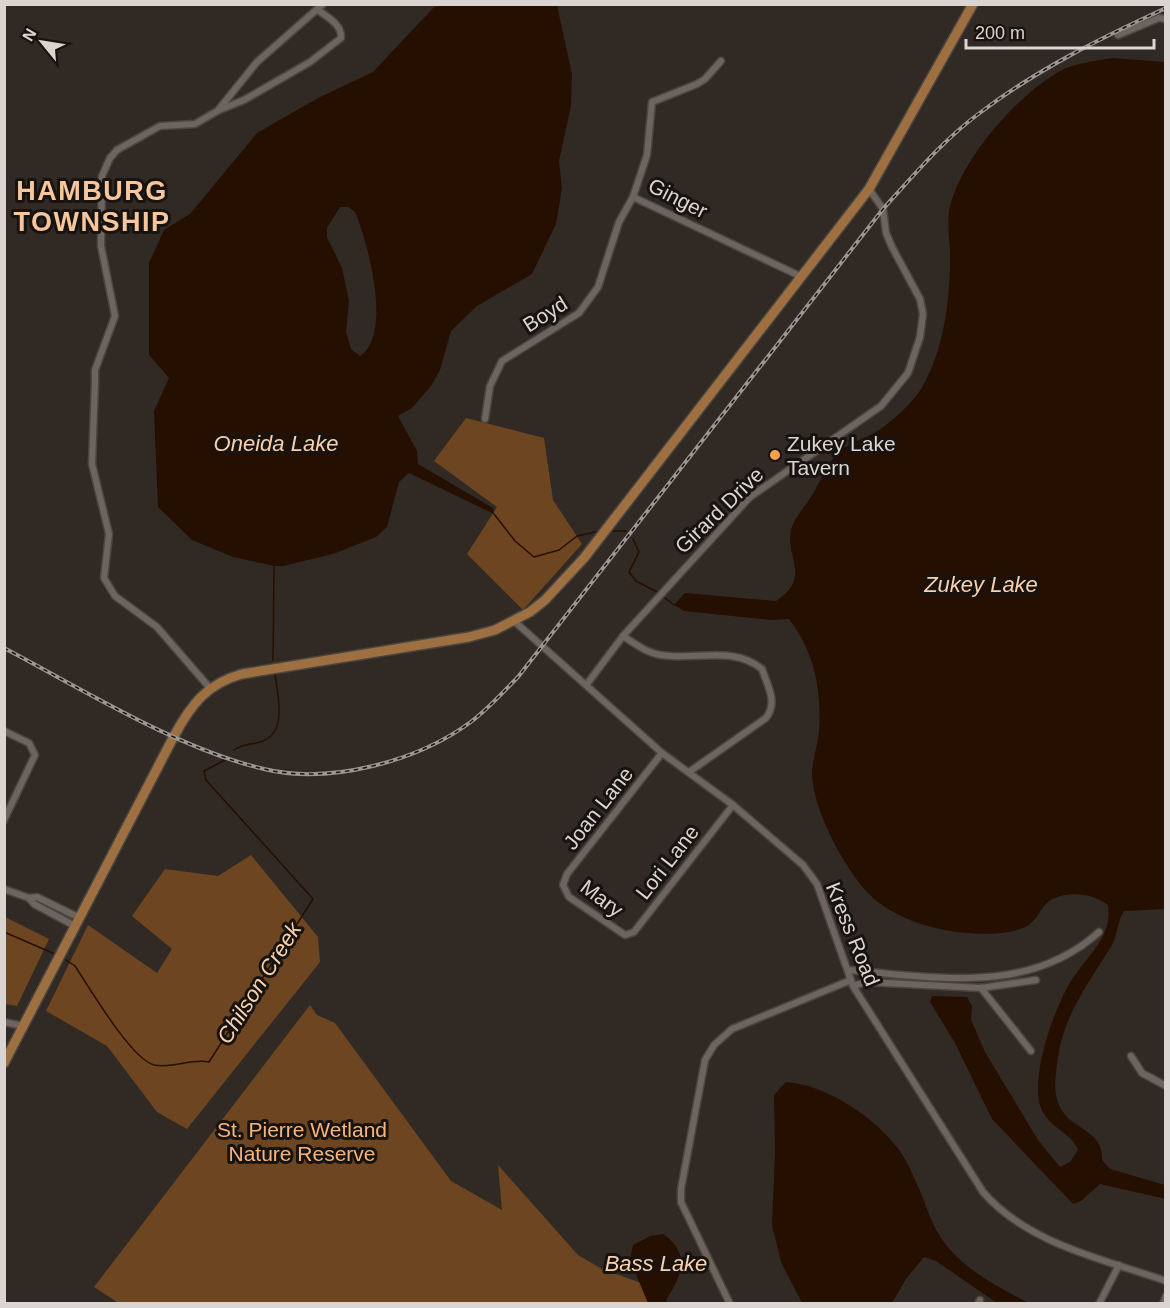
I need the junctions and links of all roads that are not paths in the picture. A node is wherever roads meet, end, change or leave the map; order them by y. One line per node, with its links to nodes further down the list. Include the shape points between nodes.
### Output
1 (972, 4): 7 (main road)
2 (320, 7): 6 (street, via 258,62); 6 (street, via 342,32 341,38 310,62)
3 (1166, 19): 4 (street)
4 (1118, 35)
5 (721, 61): 8 (street, Ginger, via 697,84 652,102 647,155)
6 (219, 110): 14 (street, via 195,124 160,126 117,150 105,165 102,246 115,316 95,370 92,464 109,534 104,578 115,596 157,627)
7 (869, 189): 9 (main road); 12 (street, Girard Drive, via 882,209 890,244 920,299 921,337 908,373 881,406 750,497)
8 (633, 197): 9 (street, Ginger); 10 (street, Boyd, via 619,222 603,274 588,303 571,320 502,362 490,386)
9 (802, 277): 11 (main road, via 573,571 545,600)
10 (485, 419)
11 (514, 621): 13 (street, Kress Road); 14 (main road, via 469,637 248,673)
12 (623, 636): 13 (street, Girard Drive); 17 (street, via 664,656 738,656 762,669 772,697 766,718)
13 (586, 684): 16 (street, Kress Road)
14 (209, 687): 22 (main road, via 187,711)
15 (4, 731): 19 (street, via 28,743 35,755)
16 (662, 753): 17 (street, Kress Road); 20 (street, Joan Lane, via 567,874)
17 (689, 772): 18 (street, Kress Road)
18 (733, 805): 24 (street, Lori Lane, via 633,932); 25 (street, Kress Road, via 803,865 817,884)
19 (5, 816)
20 (563, 885): 24 (street, Mary, via 569,897)
21 (4, 889): 22 (street)
22 (78, 922): 30 (main road)
23 (1099, 932): 25 (street, via 1055,962 976,980)
24 (625, 935)
25 (848, 970): 27 (street, Kress Road)
26 (1036, 980): 28 (street)
27 (852, 983): 28 (street); 35 (street, Kress Road, via 983,1192 1000,1211 1042,1237); 38 (street, via 732,1029 714,1045 705,1060 681,1202)
28 (981, 988): 31 (street)
29 (4, 1022): 30 (street)
30 (23, 1026): 33 (main road)
31 (1031, 1050)
32 (1131, 1056): 34 (street, via 1142,1072)
33 (4, 1063)
34 (1166, 1086)
35 (1119, 1265): 36 (street, Kress Road); 39 (street)
36 (1166, 1281)
37 (1166, 1296): 40 (street)
38 (730, 1304)
39 (1099, 1304)
40 (1163, 1304)

